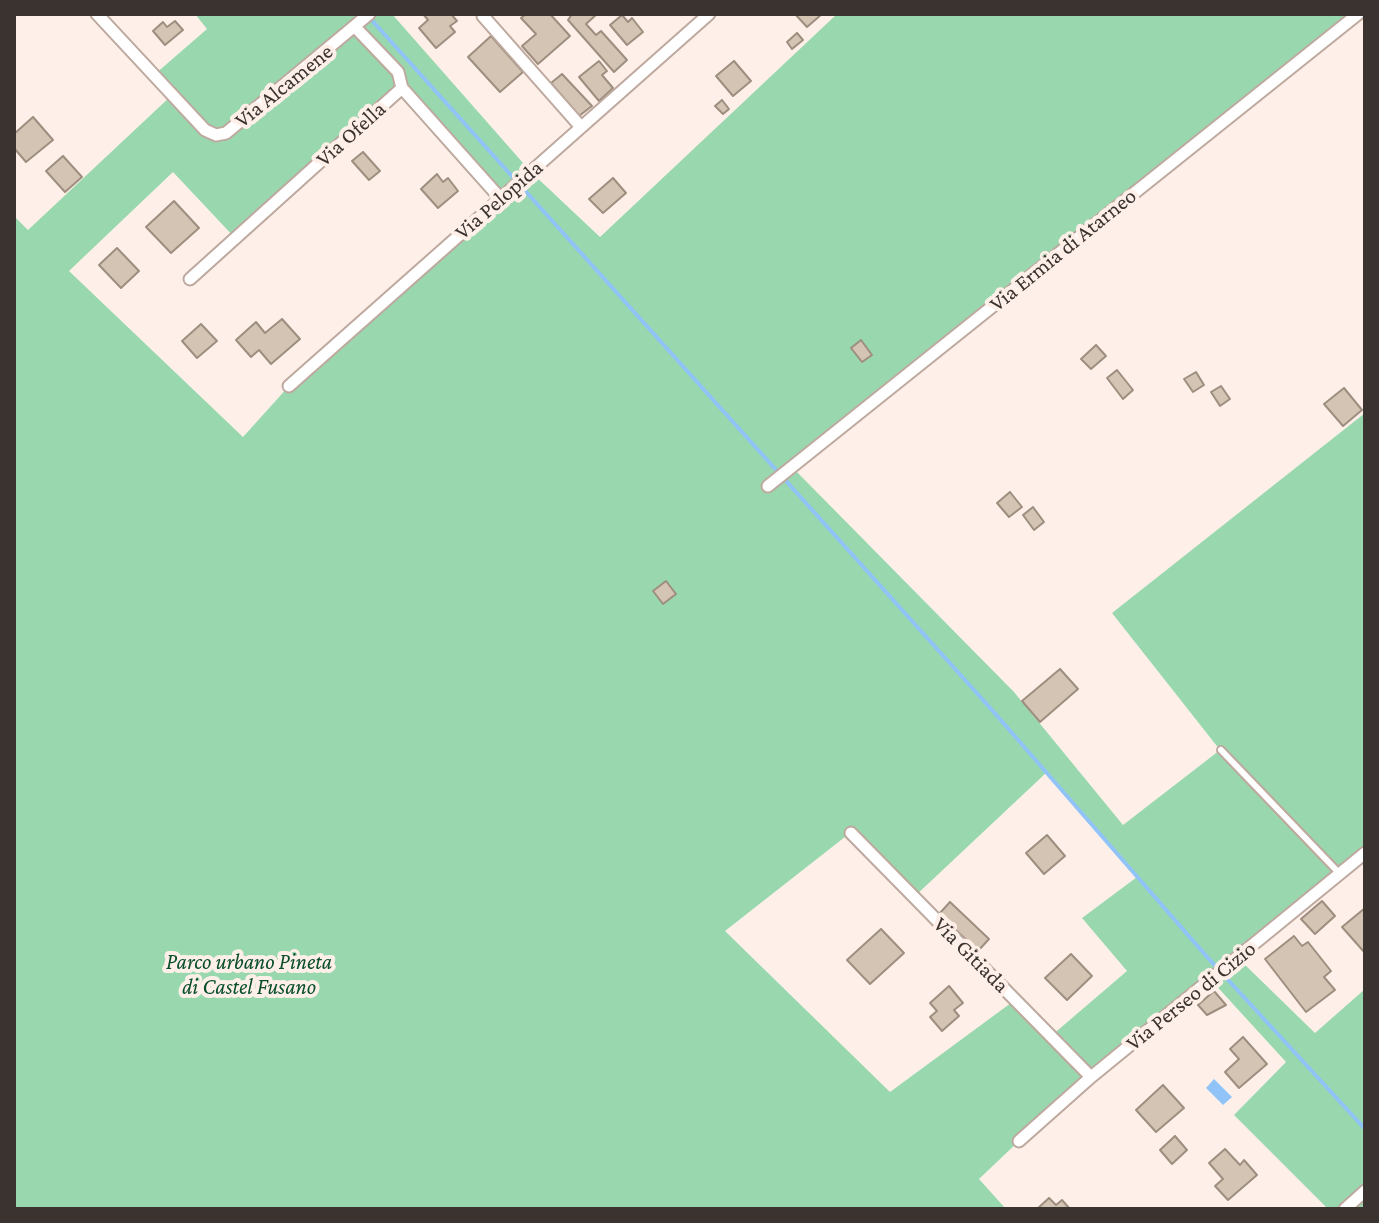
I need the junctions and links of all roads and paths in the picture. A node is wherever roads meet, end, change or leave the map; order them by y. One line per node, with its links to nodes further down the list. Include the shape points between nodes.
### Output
1 (97, 14): 6 (street, Via Alcamene, via 205,130 216,135 226,133)
2 (369, 14): 6 (street, Via Alcamene)
3 (485, 14): 8 (street)
4 (709, 14): 8 (street, Via Pelopida)
5 (1358, 14): 12 (street, Via Ermia di Atarneo)
6 (355, 27): 7 (street, via 398,72)
7 (402, 88): 9 (street, Via Ofella); 10 (street, Via Ofella)
8 (581, 127): 9 (street, Via Pelopida)
9 (500, 198): 11 (street, Via Pelopida)
10 (190, 279)
11 (289, 386)
12 (768, 486)
13 (1221, 750): 16 (lane)
14 (851, 833): 17 (street, Via Gitiada)
15 (1365, 853): 16 (street, Via Perseo di Cizio)
16 (1340, 874): 17 (street, Via Perseo di Cizio)
17 (1091, 1077): 18 (street, Via Perseo di Cizio)
18 (1019, 1141)
19 (1365, 1191): 20 (street)
20 (1345, 1209)

